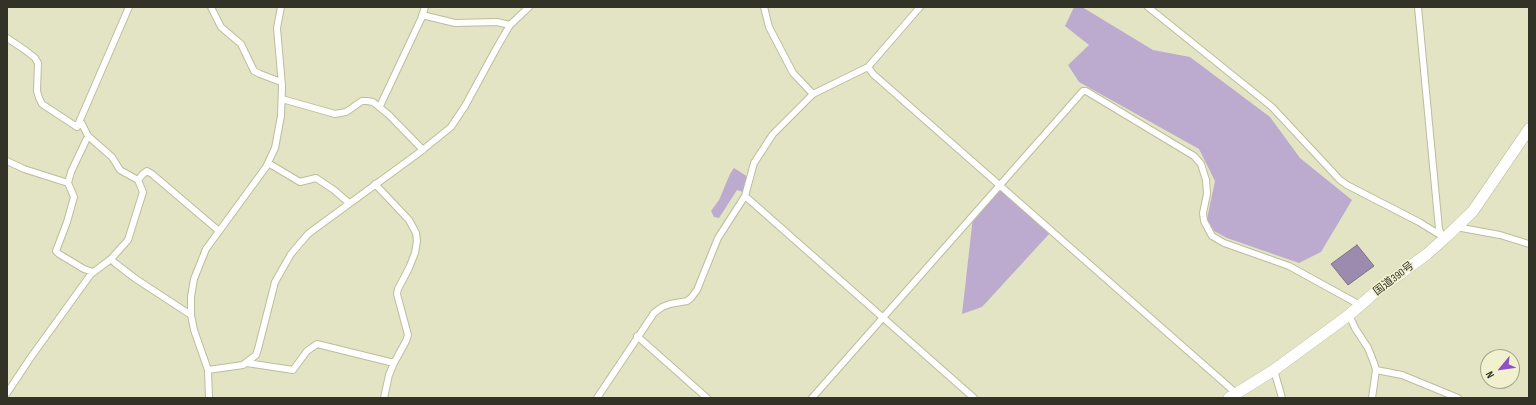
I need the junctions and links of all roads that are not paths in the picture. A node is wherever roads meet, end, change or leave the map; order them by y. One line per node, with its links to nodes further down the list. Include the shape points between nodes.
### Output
1 (129, 7): 18 (street)
2 (211, 7): 14 (street, via 221,27 241,44 254,71)
3 (281, 7): 14 (street, via 277,28)
4 (425, 7): 10 (street)
5 (529, 7): 11 (street)
6 (764, 7): 15 (street, via 769,27 793,73)
7 (920, 7): 13 (street)
8 (1148, 7): 32 (street, via 1272,107 1340,180)
9 (1418, 7): 32 (street, via 1439,229)
10 (422, 15): 11 (street, via 455,23 497,22); 17 (street)
11 (510, 25): 21 (street, via 458,118 446,133)
12 (7, 38): 18 (street, via 35,58 38,63 38,91 42,104 77,127)
13 (868, 67): 15 (street); 27 (street)
14 (281, 82): 16 (street)
15 (813, 94): 28 (street, via 773,134 764,147 754,163)
16 (282, 99): 17 (street, via 335,114 346,112 362,101); 23 (street, via 278,138)
17 (380, 106): 21 (street)
18 (80, 120): 20 (street)
19 (1529, 129): 30 (highway, 国道390号, via 1473,211)
20 (88, 136): 24 (street, via 112,157 120,170); 25 (street)
21 (422, 150): 26 (street)
22 (7, 161): 25 (street)
23 (268, 163): 29 (street, via 300,182 316,178); 31 (street)
24 (138, 180): 31 (street, via 147,171 152,174); 34 (street, via 143,192 128,240)
25 (68, 183): 35 (street, via 74,197 56,251)
26 (375, 184): 29 (street); 42 (street, via 409,220 417,241 409,268 398,288 397,294 408,335)
27 (1000, 184): 36 (street, via 1080,93 1086,91 1194,156 1201,164 1207,194 1204,221 1212,236 1224,243 1290,266); 39 (street); 47 (street)
28 (745, 196): 39 (street); 40 (street, via 718,238 697,290 691,298 662,307 654,313)
29 (349, 203): 41 (street, via 308,234 283,266 275,282 256,355)
30 (1456, 227): 32 (highway, 国道390号); 33 (street, via 1500,235)
31 (219, 231): 37 (street, via 206,249 194,278)
32 (1445, 238): 36 (highway, 国道390号)
33 (1529, 244)
34 (110, 258): 35 (street); 37 (street)
35 (93, 272): 46 (street)
36 (1360, 305): 38 (highway, 国道390号)
37 (191, 315): 43 (street)
38 (1349, 315): 44 (highway, 国道390号); 45 (street, via 1368,348)
39 (882, 318): 52 (street); 53 (street)
40 (637, 336): 50 (street); 51 (street)
41 (247, 363): 42 (street, via 293,370 317,344); 43 (street)
42 (394, 363): 49 (street)
43 (208, 370): 48 (street)
44 (1274, 370): 47 (highway, 国道390号); 54 (street)
45 (1376, 370): 55 (street); 56 (street, via 1402,375)
46 (7, 393)
47 (1233, 396)
48 (209, 398)
49 (384, 398)
50 (596, 398)
51 (707, 398)
52 (812, 398)
53 (974, 398)
54 (1282, 398)
55 (1372, 398)
56 (1458, 398)

